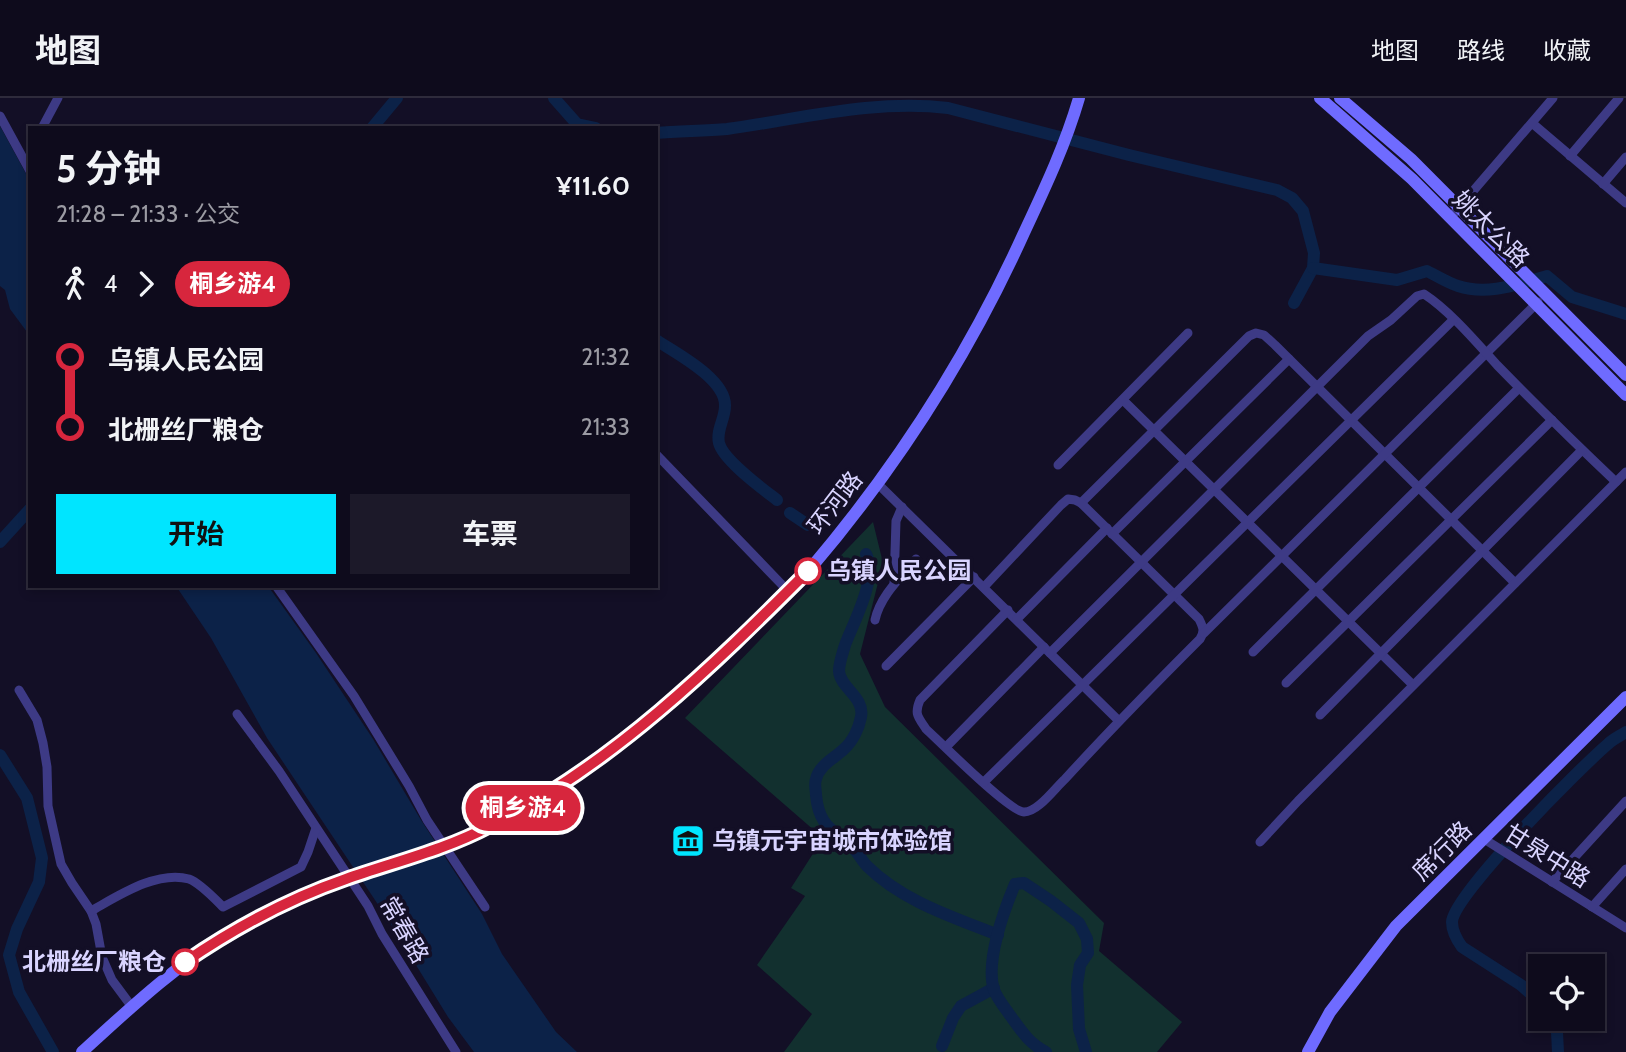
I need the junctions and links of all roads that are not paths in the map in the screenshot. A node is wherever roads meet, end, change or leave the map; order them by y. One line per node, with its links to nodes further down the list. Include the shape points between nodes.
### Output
1 (58, 98): 10 (street)
2 (1079, 98): 11 (street, 环河路)
3 (1084, 98): 11 (street, 环河路)
4 (1320, 98): 19 (street, 姚太公路)
5 (1340, 98): 19 (street, 姚太公路, via 1411,159)
6 (1553, 98): 9 (street)
7 (1619, 98): 13 (street)
8 (0, 116): 15 (street)
9 (1532, 123): 13 (street); 19 (street)
10 (43, 126)
11 (1070, 127): 40 (street, 环河路, via 992,300 916,430)
12 (28, 155): 15 (street)
13 (1570, 156): 17 (street)
14 (1626, 157): 17 (street)
15 (24, 162): 16 (street)
16 (28, 168)
17 (1603, 184): 18 (street)
18 (1626, 203)
19 (1455, 213): 20 (street, 姚太公路, via 1498,267); 20 (street, 姚太公路, via 1517,267)
20 (1540, 300): 23 (street); 25 (street, 姚太公路); 28 (street, 姚太公路)
21 (1453, 320): 23 (street); 26 (street, via 1432,299 1417,296); 30 (street)
22 (1188, 333): 29 (street)
23 (1487, 354): 27 (street); 34 (street)
24 (1289, 359): 26 (street); 32 (street, via 1264,335 1249,336); 36 (street)
25 (1626, 375)
26 (1317, 387): 30 (street); 42 (street)
27 (1520, 388): 31 (street); 41 (street)
28 (1626, 395)
29 (1123, 400): 32 (street); 37 (street)
30 (1351, 420): 34 (street); 46 (street)
31 (1552, 421): 33 (street); 45 (street)
32 (1154, 431): 36 (street); 43 (street)
33 (1582, 450): 39 (street); 48 (street)
34 (1385, 454): 41 (street); 49 (street)
35 (658, 456): 58 (street)
36 (1186, 462): 42 (street); 47 (street)
37 (1058, 465)
38 (1626, 472): 39 (street)
39 (1616, 482): 53 (street)
40 (877, 483): 44 (street); 58 (street, 环河路)
41 (1418, 487): 45 (street); 57 (street)
42 (1214, 489): 46 (street); 51 (street)
43 (1081, 503): 47 (street); 55 (street, via 1068,499 1061,505)
44 (902, 507): 52 (street); 54 (street, via 896,521)
45 (1451, 520): 48 (street); 63 (street)
46 (1247, 522): 49 (street); 59 (street)
47 (1110, 531): 51 (street); 61 (street)
48 (1482, 551): 53 (street); 67 (street)
49 (1282, 556): 57 (street); 64 (street)
50 (916, 559): 54 (street)
51 (1141, 562): 59 (street); 65 (street)
52 (974, 577): 55 (street); 68 (street)
53 (1515, 583): 71 (street)
54 (894, 584): 62 (street)
55 (984, 587): 60 (street)
56 (277, 588): 85 (street, via 354,696)
57 (1315, 589): 63 (street); 66 (street)
58 (788, 591): 89 (street, 环河路, bridge, via 697,679 611,750 527,805 451,844 343,880 268,912 182,964)
59 (1174, 594): 64 (street, via 1199,619); 70 (street)
60 (1008, 610): 61 (street); 77 (street, via 920,700 918,717)
61 (1017, 619): 65 (street)
62 (875, 620)
63 (1348, 622): 67 (street); 69 (street)
64 (1203, 633): 76 (street)
65 (1047, 650): 70 (street); 77 (street)
66 (1252, 652)
67 (1381, 654): 71 (street); 75 (street)
68 (886, 666)
69 (1286, 682)
70 (1083, 685): 76 (street); 78 (street)
71 (1413, 685): 81 (street)
72 (19, 690): 87 (street, via 37,720 43,743 48,806 61,864)
73 (1626, 697): 82 (street, 席行路)
74 (237, 714): 80 (street, 常春路)
75 (1320, 715)
76 (1119, 721): 78 (street, via 1034,810 1016,810)
77 (946, 747): 78 (street)
78 (984, 782)
79 (1626, 801): 84 (street)
80 (316, 828): 87 (street, via 301,867 223,907 191,880 170,877 140,884); 91 (street, 常春路)
81 (1260, 842)
82 (1489, 842): 84 (street, 甘泉中路); 92 (street, 席行路, via 1396,926 1330,1012)
83 (1626, 869): 86 (street)
84 (1552, 881): 86 (street, 甘泉中路)
85 (485, 907)
86 (1591, 907): 88 (street, 甘泉中路)
87 (91, 911): 89 (street, via 102,957)
88 (1626, 928)
89 (132, 1007): 90 (street, 环河路)
90 (82, 1052)
91 (456, 1052)
92 (1308, 1052)

